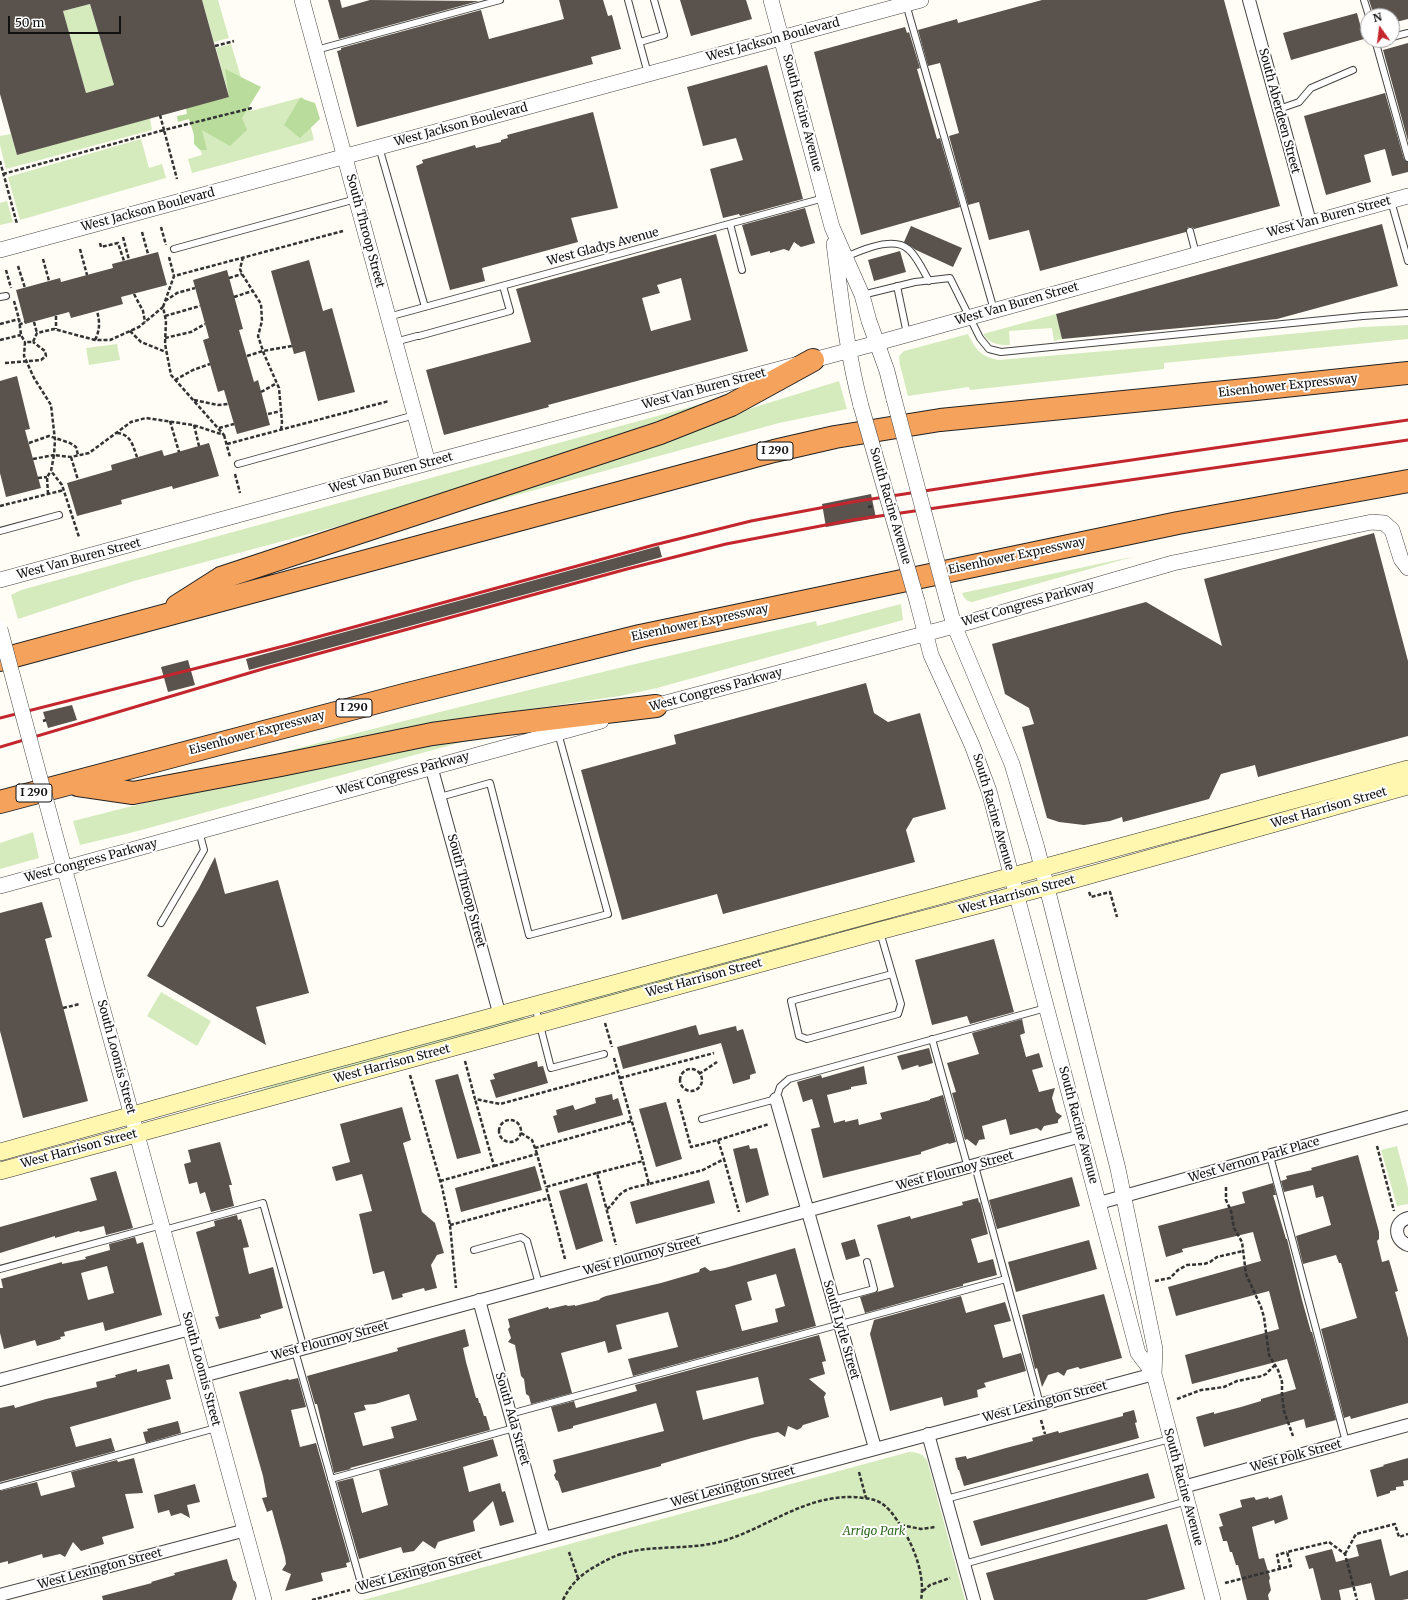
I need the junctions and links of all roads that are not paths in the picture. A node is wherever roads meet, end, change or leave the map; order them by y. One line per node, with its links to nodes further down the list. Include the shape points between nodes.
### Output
1 (302, 0): 12 (street, South Throop Street)
2 (500, 0): 12 (lane)
3 (628, 0): 10 (lane)
4 (654, 0): 10 (lane, via 664,35)
5 (771, 0): 9 (street, South Racine Avenue)
6 (921, 0): 8 (street, West Jackson Boulevard)
7 (1249, 0): 15 (street, South Aberdeen Street)
8 (896, 4): 9 (street, West Jackson Boulevard); 38 (lane)
9 (782, 38): 14 (street, West Jackson Boulevard); 21 (street, South Racine Avenue)
10 (640, 42): 14 (lane)
11 (1380, 48): 18 (lane)
12 (316, 50): 17 (street, South Throop Street)
13 (1353, 70): 15 (lane, via 1311,88 1300,102)
14 (648, 74): 16 (street, West Jackson Boulevard)
15 (1279, 109): 23 (street, South Aberdeen Street)
16 (379, 147): 17 (street, West Jackson Boulevard); 37 (lane)
17 (345, 157): 20 (street, South Throop Street); 28 (street, West Jackson Boulevard)
18 (1408, 158)
19 (1408, 196): 22 (street, West Van Buren Street)
20 (356, 198): 27 (lane); 40 (street, South Throop Street)
21 (824, 198): 24 (lane, West Gladys Avenue); 25 (street, South Racine Avenue)
22 (1391, 200): 23 (street, West Van Buren Street); 31 (lane)
23 (1310, 222): 29 (street, West Van Buren Street)
24 (730, 224): 32 (lane); 34 (lane, West Gladys Avenue)
25 (832, 227): 30 (street, South Racine Avenue); 45 (street, South Racine Avenue)
26 (1190, 231): 29 (lane)
27 (174, 249)
28 (0, 250)
29 (1196, 254): 38 (street, West Van Buren Street)
30 (846, 257): 33 (lane, via 861,250 893,243 908,248); 36 (street, South Racine Avenue)
31 (1408, 261)
32 (742, 270)
33 (929, 281): 35 (lane); 41 (lane, via 950,278)
34 (503, 286): 37 (lane, West Gladys Avenue); 43 (lane, via 510,312)
35 (897, 286): 36 (lane); 42 (lane)
36 (862, 295): 44 (street, South Racine Avenue)
37 (424, 307): 40 (lane, West Gladys Avenue)
38 (994, 310): 41 (street, West Van Buren Street)
39 (1408, 313): 41 (lane, via 1001,352 989,349 980,338)
40 (388, 317): 43 (street, South Throop Street)
41 (970, 317): 42 (street, West Van Buren Street)
42 (907, 334): 44 (street, West Van Buren Street)
43 (395, 342): 48 (street, South Throop Street)
44 (877, 343): 45 (street, West Van Buren Street); 57 (street, South Racine Avenue, bridge, via 887,371)
45 (849, 350): 46 (street, West Van Buren Street); 59 (street, South Racine Avenue, bridge, via 861,406)
46 (813, 360): 49 (street, West Van Buren Street); 56 (highway, via 731,405 660,433 221,578)
47 (1408, 373): 56 (highway, Eisenhower Expressway / I 290, via 984,415 835,437 751,457)
48 (415, 415): 49 (street, South Throop Street); 50 (lane)
49 (428, 463): 55 (street, West Van Buren Street)
50 (238, 464)
51 (1408, 481): 65 (highway, Eisenhower Expressway / I 290, via 1178,523 640,636 404,695)
52 (59, 515): 53 (lane)
53 (0, 532)
54 (1408, 568): 57 (street, West Congress Parkway, via 1401,559 1392,530 1384,523 1372,522 1173,563)
55 (0, 580)
56 (159, 617): 60 (highway, Eisenhower Expressway / I 290)
57 (954, 625): 59 (street, West Congress Parkway); 71 (street, South Racine Avenue, via 1012,764)
58 (0, 629): 70 (street, South Loomis Street, bridge)
59 (925, 633): 61 (street, West Congress Parkway); 72 (street, South Racine Avenue, via 931,655 983,774)
60 (0, 660)
61 (656, 706): 62 (street, West Congress Parkway); 65 (highway, via 432,734 133,793)
62 (558, 732): 63 (street, West Congress Parkway); 67 (lane, via 608,914 530,935 490,783)
63 (431, 766): 67 (street, South Throop Street); 69 (street, West Congress Parkway)
64 (1408, 769): 71 (main road, West Harrison Street)
65 (69, 784): 68 (highway, Eisenhower Expressway / I 290)
66 (1408, 786): 74 (main road, West Harrison Street)
67 (440, 797): 81 (street, South Throop Street)
68 (0, 802)
69 (199, 831): 70 (street, West Congress Parkway); 76 (lane, via 204,850)
70 (64, 868): 73 (street, West Congress Parkway); 86 (street, South Loomis Street)
71 (1042, 868): 72 (main road, West Harrison Street); 74 (street, South Racine Avenue)
72 (1011, 876): 75 (street, South Racine Avenue); 79 (main road, West Harrison Street)
73 (0, 886)
74 (1047, 886): 75 (main road, West Harrison Street); 95 (street, South Racine Avenue)
75 (1016, 894): 77 (main road, West Harrison Street); 80 (street, South Racine Avenue)
76 (161, 923)
77 (880, 931): 78 (lane); 82 (main road, West Harrison Street)
78 (892, 974): 78 (lane, via 791,1001 799,1036 807,1039 898,1014 901,1004)
79 (535, 1006): 81 (main road, West Harrison Street); 82 (lane)
80 (1046, 1008): 83 (lane); 90 (street, South Racine Avenue)
81 (500, 1016): 86 (main road, West Harrison Street)
82 (540, 1024): 84 (lane, via 551,1068); 89 (main road, West Harrison Street)
83 (932, 1039): 85 (lane, via 789,1079 780,1087); 93 (lane)
84 (604, 1054)
85 (776, 1099): 88 (lane); 97 (street, South Lytle Street)
86 (132, 1116): 89 (street, South Loomis Street); 91 (main road, West Harrison Street)
87 (1408, 1117): 92 (street, West Vernon Park Place)
88 (702, 1119)
89 (137, 1133): 94 (main road, West Harrison Street); 99 (street, South Loomis Street)
90 (1081, 1136): 93 (street, West Flournoy Street); 96 (street, South Racine Avenue)
91 (0, 1152)
92 (1270, 1156): 95 (street, West Vernon Park Place); 121 (lane)
93 (972, 1167): 97 (street, West Flournoy Street); 104 (lane)
94 (0, 1171)
95 (1124, 1196): 96 (street, West Vernon Park Place); 111 (street, South Racine Avenue, via 1155,1349)
96 (1099, 1203): 111 (street, South Racine Avenue, via 1138,1353)
97 (807, 1212): 105 (street, West Flournoy Street); 107 (street, South Lytle Street)
98 (1408, 1218): 100 (street, via 1401,1221 1397,1230 1398,1238)
99 (163, 1228): 103 (lane); 109 (street, South Loomis Street); 110 (lane, via 262,1203)
100 (1408, 1245)
101 (474, 1250): 105 (lane, via 521,1237 527,1241)
102 (867, 1262): 107 (lane, via 874,1289)
103 (0, 1270)
104 (1006, 1279): 108 (lane); 114 (lane)
105 (539, 1284): 106 (street, West Flournoy Street)
106 (479, 1300): 110 (street, West Flournoy Street); 115 (street, South Ada Street)
107 (832, 1300): 108 (street, South Lytle Street)
108 (839, 1325): 115 (lane); 122 (street, South Lytle Street)
109 (190, 1328): 112 (street, South Loomis Street); 113 (street)
110 (299, 1350): 112 (street, West Flournoy Street); 123 (lane)
111 (1154, 1374): 114 (street, West Lexington Street); 120 (street, South Racine Avenue)
112 (203, 1376): 117 (street, South Loomis Street)
113 (0, 1380)
114 (1040, 1404): 119 (street, West Lexington Street)
115 (510, 1414): 118 (street, South Ada Street)
116 (1408, 1426): 121 (street, West Polk Street)
117 (218, 1428): 124 (lane); 127 (street, South Loomis Street)
118 (514, 1428): 123 (lane); 128 (street, South Ada Street)
119 (928, 1434): 122 (street, West Lexington Street); 126 (street)
120 (1171, 1438): 125 (street, South Racine Avenue); 126 (lane)
121 (1346, 1442): 125 (street, West Polk Street)
122 (875, 1448): 128 (street, West Lexington Street)
123 (331, 1479): 130 (lane)
124 (0, 1487)
125 (1185, 1494): 129 (lane); 134 (street, South Racine Avenue)
126 (946, 1499): 129 (street)
127 (246, 1530): 131 (street, West Lexington Street); 132 (street, South Loomis Street)
128 (544, 1538): 130 (street, West Lexington Street)
129 (964, 1564): 133 (street)
130 (362, 1587)
131 (0, 1596)
132 (264, 1600)
133 (974, 1600)
134 (1213, 1600)

